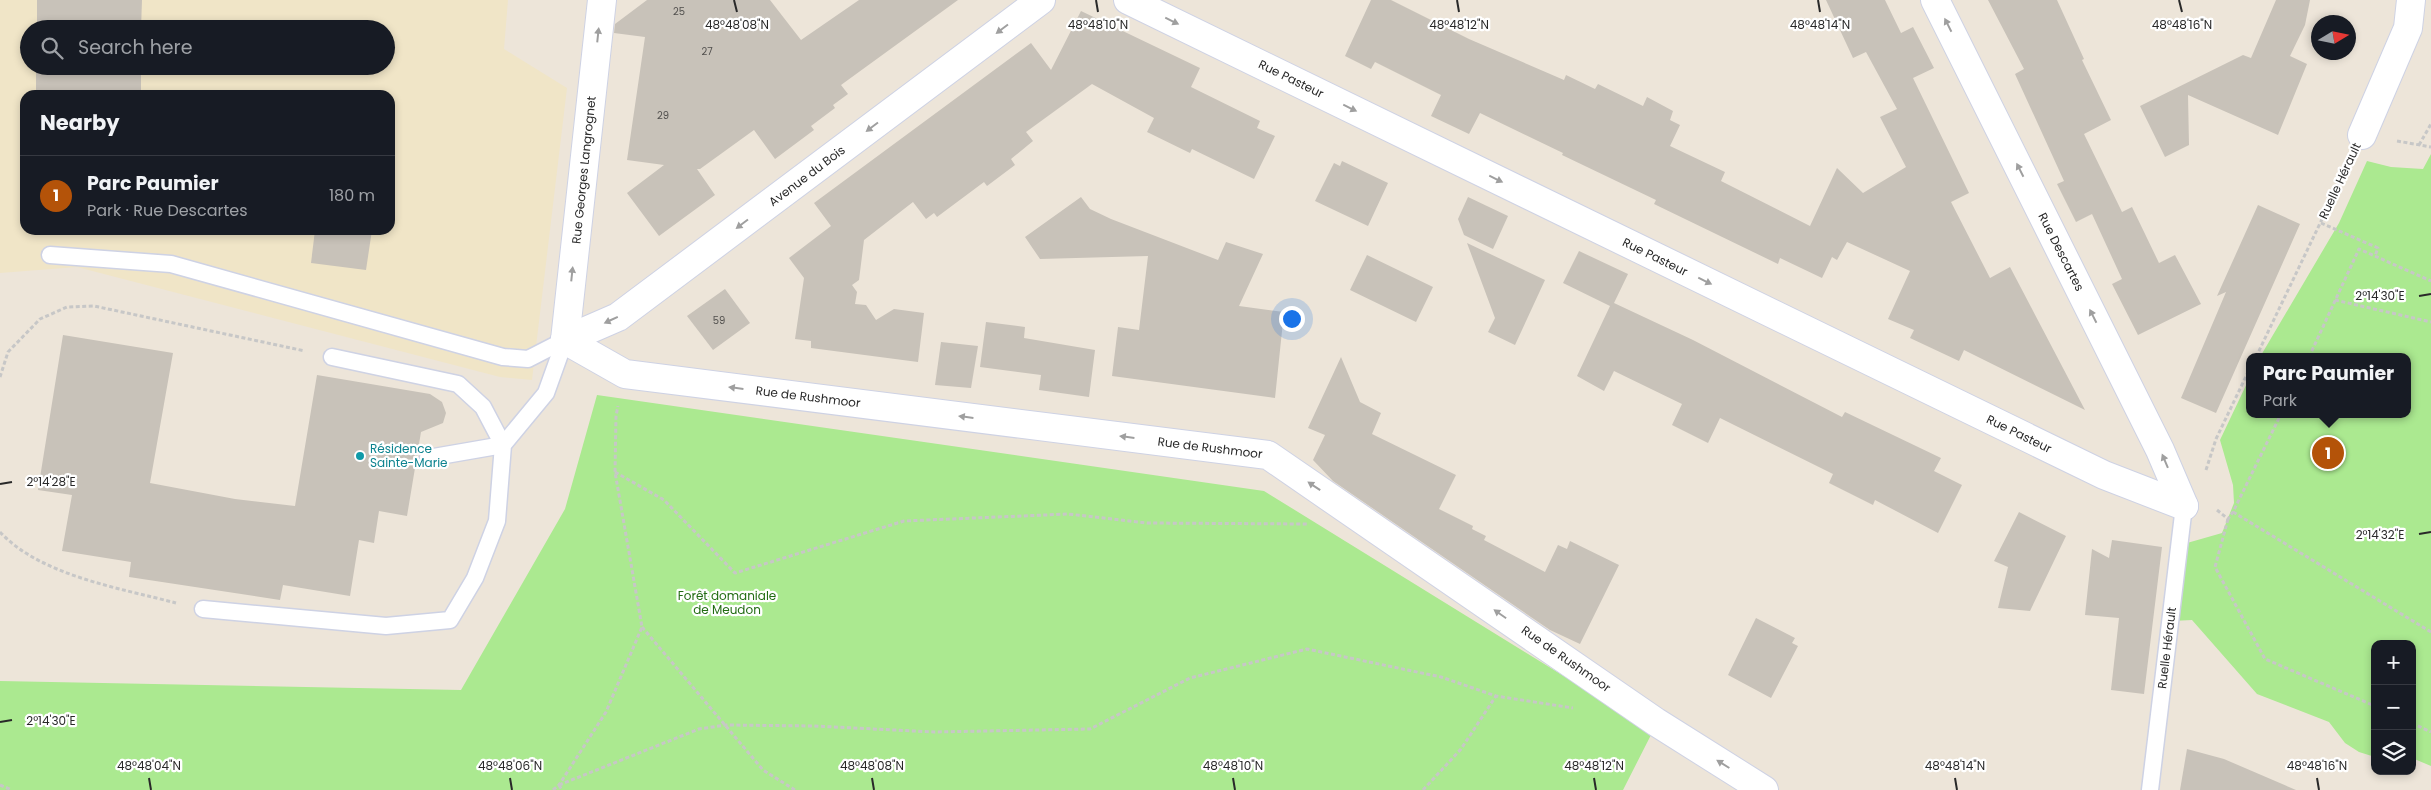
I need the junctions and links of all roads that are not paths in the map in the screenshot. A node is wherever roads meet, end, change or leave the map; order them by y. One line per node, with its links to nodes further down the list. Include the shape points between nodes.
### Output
1 (602, 0): 8 (street, Rue Georges Langrognet, one-way to 1)
2 (1041, 0): 8 (street, Avenue du Bois, one-way to 8, via 618,317)
3 (1128, 0): 12 (street, Rue Pasteur, one-way to 12, via 2104,475)
4 (1935, 0): 12 (street, Rue Descartes, one-way to 4, via 2160,450)
5 (2411, 0): 6 (street, Ruelle Hérault, via 2408,28)
6 (2362, 135)
7 (50, 255): 8 (lane, via 171,264 503,357 528,359)
8 (565, 340): 10 (lane, via 546,394); 14 (street, Rue de Rushmoor, one-way to 8, via 1656,722 1268,455 625,374)
9 (332, 357): 10 (lane, via 458,384 484,407)
10 (503, 445): 11 (lane); 13 (lane, via 497,521 475,578 450,620 386,626)
11 (428, 458)
12 (2184, 506): 15 (lane, Ruelle Hérault)
13 (203, 609)
14 (1764, 790)
15 (2150, 790)

